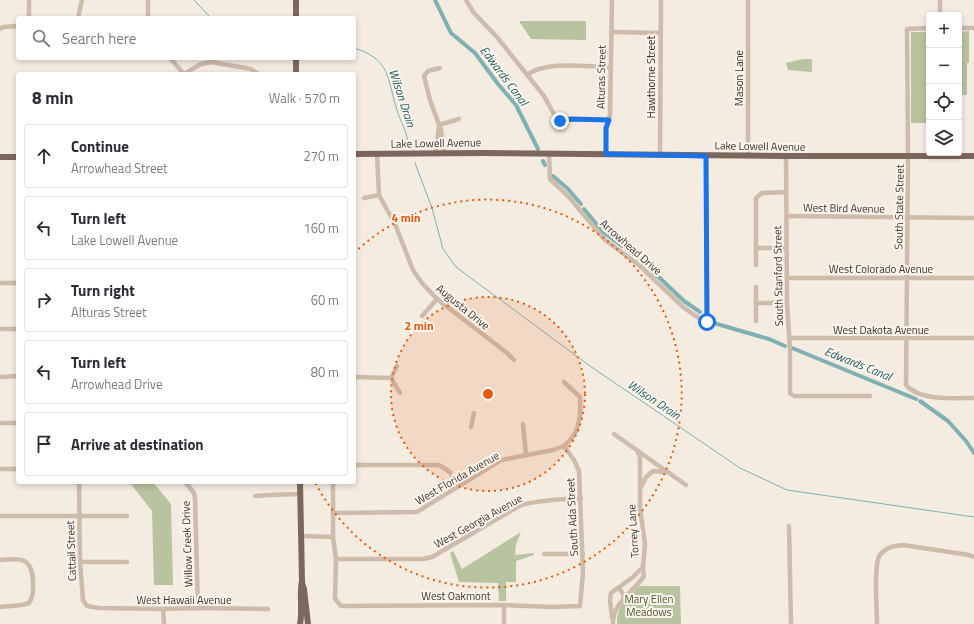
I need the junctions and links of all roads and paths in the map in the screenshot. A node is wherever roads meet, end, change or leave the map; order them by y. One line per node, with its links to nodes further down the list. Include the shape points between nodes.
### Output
1 (29, 0): 11 (street)
2 (82, 0): 12 (street)
3 (148, 0): 13 (street)
4 (296, 0): 14 (main road)
5 (466, 0): 30 (street)
6 (612, 0): 20 (street, Alturas Street)
7 (661, 0): 21 (street, Hawthorne Street)
8 (748, 0): 42 (street, Mason Lane)
9 (940, 0): 10 (street)
10 (940, 12)
11 (29, 16)
12 (78, 16)
13 (148, 16)
14 (296, 16)
15 (16, 26): 19 (street)
16 (926, 28): 46 (street, South State Street, via 907,29)
17 (962, 28): 18 (street)
18 (974, 28)
19 (0, 29)
20 (611, 32): 21 (street); 25 (street, Alturas Street)
21 (661, 33): 40 (street, Hawthorne Street)
22 (172, 60): 26 (street)
23 (296, 60): 29 (main road)
24 (440, 68): 33 (street, via 428,71 424,76)
25 (610, 68): 30 (street, via 547,67 534,70); 32 (street, Alturas Street)
26 (182, 72)
27 (187, 72): 28 (street, via 201,64 211,62)
28 (255, 72)
29 (296, 72)
30 (527, 75): 32 (street, via 560,121)
31 (459, 118): 33 (street)
32 (609, 120): 39 (street, Alturas Street, via 606,128)
33 (439, 125): 34 (street); 35 (street)
34 (436, 153): 35 (main road, Lake Lowell Avenue); 37 (main road, Lake Lowell Avenue)
35 (444, 153): 38 (main road, Lake Lowell Avenue)
36 (356, 154): 37 (main road, Lake Lowell Avenue)
37 (377, 154): 49 (street, Augusta Drive)
38 (549, 154): 39 (main road, Lake Lowell Avenue); 41 (street, Arrowhead Drive, via 550,179 568,196 599,234 639,265 682,306 707,322)
39 (606, 154): 40 (main road, Lake Lowell Avenue)
40 (660, 154): 41 (main road, Lake Lowell Avenue)
41 (706, 156): 42 (main road, Lake Lowell Avenue)
42 (748, 156): 43 (main road, Lake Lowell Avenue)
43 (786, 156): 46 (main road, Lake Lowell Avenue); 48 (street, South Stanford Street)
44 (974, 156): 46 (main road, Lake Lowell Avenue)
45 (16, 157): 47 (main road)
46 (908, 157): 52 (street, South State Street)
47 (0, 158)
48 (786, 192): 51 (street, South Stanford Street); 54 (street, via 762,193 756,198)
49 (378, 195): 50 (street); 63 (street, Augusta Drive, via 395,224 413,270)
50 (364, 198)
51 (787, 216): 52 (street, West Bird Avenue); 55 (street, South Stanford Street)
52 (907, 217): 53 (street, West Bird Avenue); 58 (street, South State Street)
53 (974, 218)
54 (756, 248): 55 (street); 56 (street)
55 (786, 248): 57 (street, South Stanford Street)
56 (756, 265)
57 (787, 278): 58 (street, West Colorado Avenue); 65 (street, South Stanford Street)
58 (907, 278): 59 (street, West Colorado Avenue); 72 (street, South State Street)
59 (974, 278)
60 (0, 283): 61 (street)
61 (16, 283)
62 (756, 286): 64 (street)
63 (437, 299): 66 (street); 73 (street, Augusta Drive)
64 (756, 303): 65 (street); 67 (street)
65 (787, 303): 70 (street, South Stanford Street)
66 (422, 316)
67 (756, 321)
68 (0, 329): 69 (street)
69 (16, 329)
70 (789, 338): 72 (street, West Dakota Avenue); 81 (street, South Stanford Street, via 791,394)
71 (974, 338): 72 (street, West Dakota Avenue)
72 (907, 339): 82 (street, South State Street, via 906,385 910,390 925,397)
73 (514, 360)
74 (397, 366): 78 (street)
75 (0, 376): 76 (street)
76 (16, 376)
77 (356, 377): 78 (street)
78 (391, 378): 80 (street)
79 (564, 382): 89 (street, via 580,397 577,430)
80 (400, 393)
81 (870, 396)
82 (974, 398)
83 (474, 413): 87 (street)
84 (0, 422): 85 (street)
85 (16, 423)
86 (523, 424): 91 (street)
87 (472, 427)
88 (614, 434): 90 (street)
89 (564, 446): 91 (street, West Florida Avenue); 105 (street, South Ada Street, via 579,471)
90 (637, 450): 95 (street); 102 (street, Torrey Lane, via 640,457)
91 (526, 455): 101 (street, West Florida Avenue, via 501,460)
92 (356, 465): 101 (street, via 439,466 450,472)
93 (0, 469): 94 (street)
94 (16, 469)
95 (670, 473): 100 (street); 102 (street, via 653,470 646,476)
96 (79, 484): 107 (street, Cattail Street)
97 (187, 484): 128 (street, Willow Creek Drive, via 195,498)
98 (300, 484): 103 (main road)
99 (333, 484): 106 (street)
100 (686, 485)
101 (458, 487): 106 (street, West Florida Avenue, via 417,512)
102 (640, 490): 120 (street, Torrey Lane, via 645,544)
103 (300, 494): 104 (street); 111 (main road)
104 (256, 496)
105 (581, 498): 114 (street, South Ada Street); 117 (street, West Georgia Avenue, via 551,499 520,505 432,558)
106 (333, 513): 112 (street)
107 (79, 515): 108 (street); 109 (street); 118 (street, Cattail Street)
108 (0, 516)
109 (126, 516)
110 (789, 526): 136 (street)
111 (301, 536): 112 (street); 121 (main road)
112 (333, 537): 117 (street)
113 (544, 554): 114 (street)
114 (583, 554): 123 (street, South Ada Street)
115 (974, 557): 137 (street, via 903,545 886,550 880,555 876,565)
116 (3, 559): 126 (street, via 23,560 30,565 33,593 29,602 22,605)
117 (336, 559): 125 (street, West Oakmont, via 335,600 341,606)
118 (80, 562): 119 (street); 127 (street, Cattail Street, via 83,600 86,606)
119 (127, 562)
120 (643, 567): 122 (street); 124 (street, Torrey Lane, via 644,576)
121 (302, 581): 133 (main road); 134 (main road)
122 (619, 588): 124 (street); 131 (street, via 610,595)
123 (581, 598): 125 (street, West Oakmont, via 580,606)
124 (624, 599): 131 (street, Torrey Lane, via 616,608)
125 (504, 606): 135 (street)
126 (0, 607)
127 (99, 608): 129 (street, West Hawaii Avenue)
128 (198, 608): 129 (street, West Hawaii Avenue); 130 (street, West Hawaii Avenue)
129 (163, 609): 132 (street)
130 (268, 609)
131 (613, 622)
132 (164, 624)
133 (300, 624)
134 (308, 624)
135 (504, 624)
136 (791, 624)
137 (877, 624)

